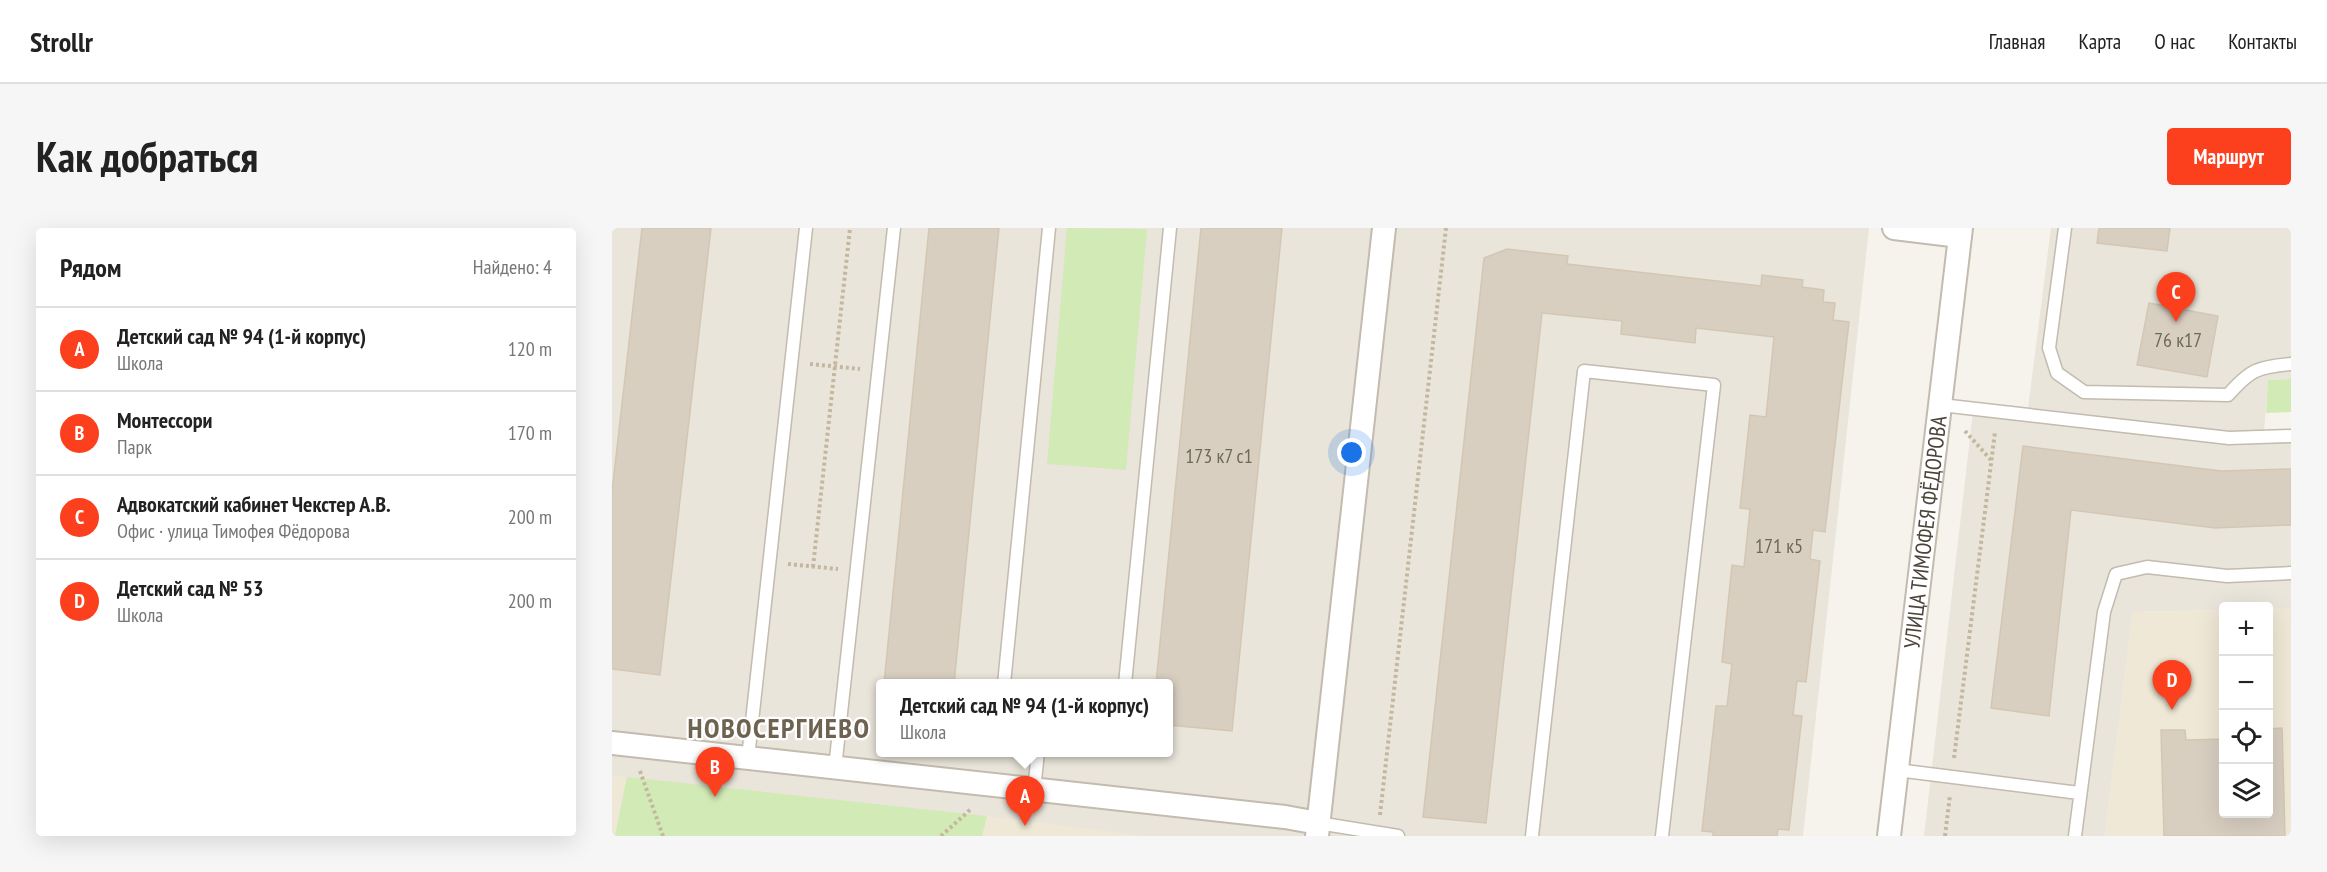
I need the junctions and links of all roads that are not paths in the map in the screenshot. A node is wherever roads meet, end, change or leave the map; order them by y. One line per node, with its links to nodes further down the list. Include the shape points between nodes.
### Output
1 (806, 228): 17 (lane)
2 (894, 228): 18 (lane)
3 (1049, 228): 13 (lane)
4 (1170, 228): 14 (lane)
5 (1384, 228): 22 (street)
6 (1894, 228): 8 (street)
7 (2065, 228): 9 (lane, via 2049,348 2056,373 2084,392 2228,395 2246,375 2267,366)
8 (1961, 232): 10 (street, УЛИЦА ТИМОФЕЯ ФЁДОРОВА)
9 (2291, 364)
10 (1941, 405): 11 (lane, via 2229,438); 19 (street, УЛИЦА ТИМОФЕЯ ФЁДОРОВА)
11 (2291, 436)
12 (2291, 573): 21 (lane, via 2227,576 2147,567 2116,574 2104,612)
13 (1004, 679)
14 (1125, 679)
15 (612, 743): 17 (street)
16 (1038, 757): 20 (lane)
17 (748, 758): 18 (street)
18 (836, 768): 20 (street)
19 (1897, 770): 21 (lane); 26 (street, УЛИЦА ТИМОФЕЯ ФЁДОРОВА)
20 (1034, 790): 22 (street, via 1274,816)
21 (2079, 793): 27 (lane)
22 (1317, 829): 23 (lane)
23 (1398, 836)
24 (1532, 836): 25 (lane, via 1584,371 1714,385)
25 (1662, 836)
26 (1889, 836)
27 (2075, 836)

